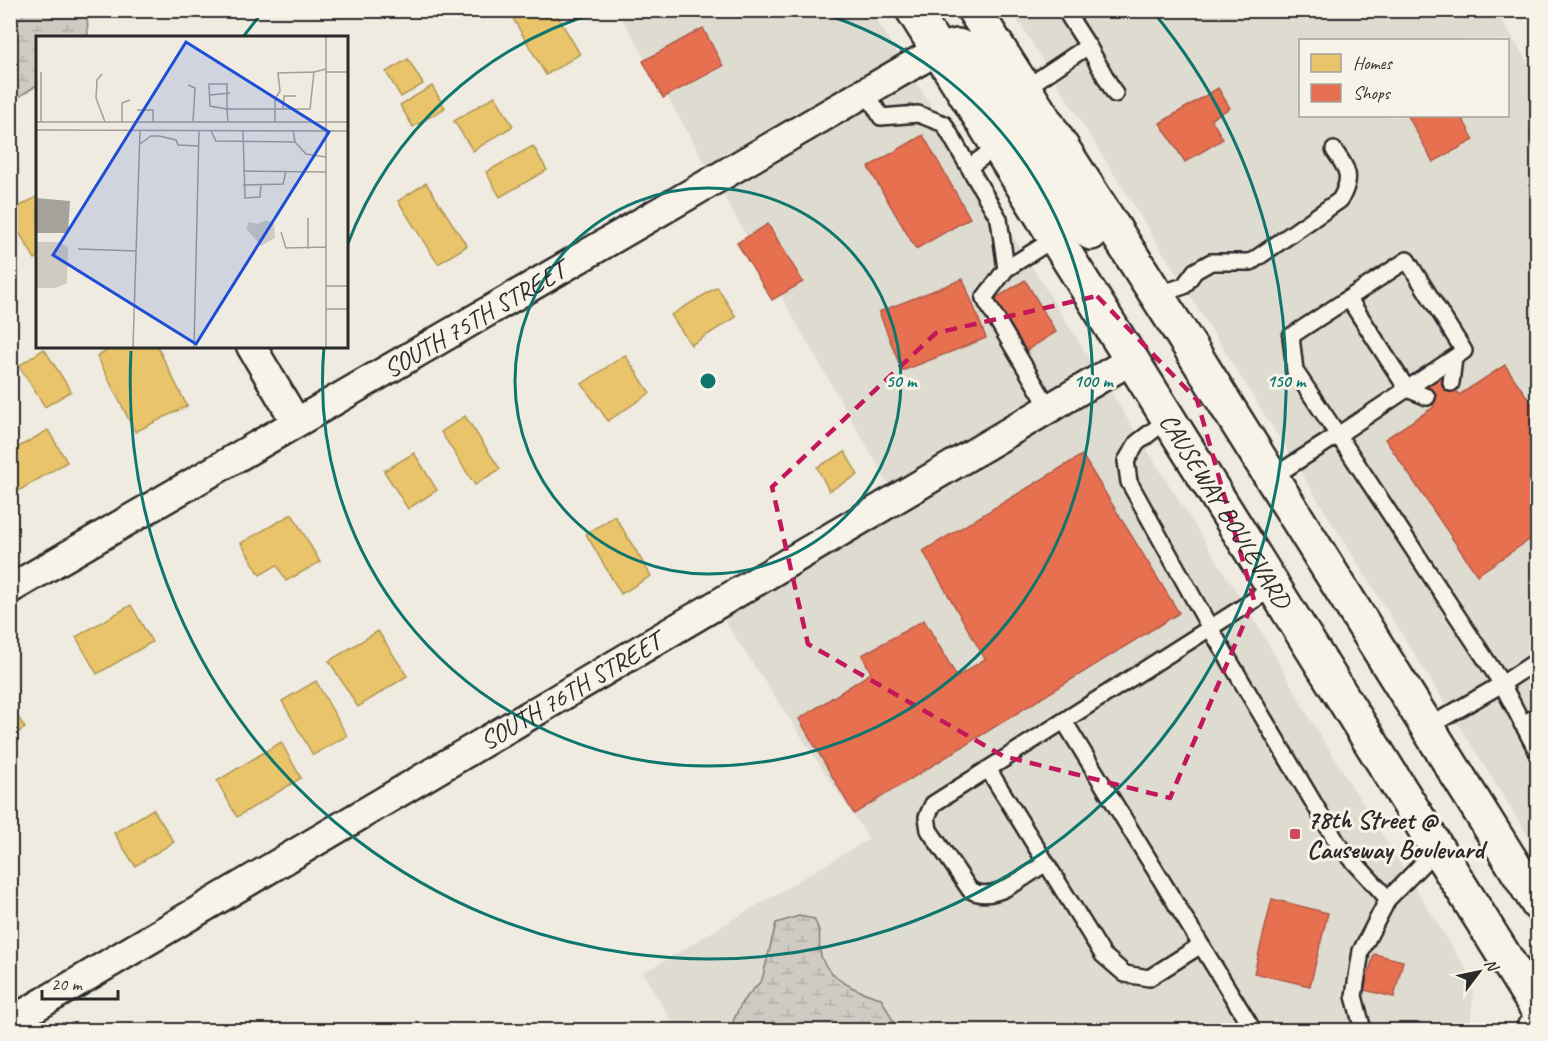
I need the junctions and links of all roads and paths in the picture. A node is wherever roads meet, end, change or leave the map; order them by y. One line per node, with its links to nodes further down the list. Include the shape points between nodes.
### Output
1 (913, 10): 5 (main road, CAUSEWAY BOULEVARD)
2 (974, 10): 6 (main road)
3 (1065, 10): 4 (lane)
4 (1088, 46): 6 (lane); 8 (lane)
5 (938, 50): 7 (street, SOUTH 75TH STREET); 9 (main road, CAUSEWAY BOULEVARD); 16 (main road, via 958,46 976,59 1152,325)
6 (1024, 89): 14 (main road)
7 (866, 91): 11 (lane, via 881,117 918,114 944,124); 25 (street, SOUTH 75TH STREET)
8 (1115, 94)
9 (998, 146): 11 (lane); 12 (main road, CAUSEWAY BOULEVARD)
10 (1334, 150): 14 (lane, via 1347,169 1348,184 1340,200 1251,262 1211,262 1195,271 1184,286)
11 (969, 167): 13 (lane, via 999,219)
12 (1055, 238): 13 (lane); 19 (main road, CAUSEWAY BOULEVARD)
13 (1006, 269): 23 (lane, via 984,298)
14 (1156, 295): 16 (main road)
15 (1349, 299): 18 (lane, via 1407,260 1464,351); 21 (lane); 26 (lane, via 1291,336 1295,371)
16 (1190, 347): 27 (main road)
17 (252, 348): 25 (street)
18 (1454, 358): 20 (lane); 21 (lane)
19 (1131, 360): 23 (street, SOUTH 76TH STREET); 24 (main road, CAUSEWAY BOULEVARD)
20 (1451, 383)
21 (1407, 389): 22 (lane); 26 (lane)
22 (1427, 397)
23 (1049, 408): 45 (street, SOUTH 76TH STREET)
24 (1168, 419): 28 (main road, CAUSEWAY BOULEVARD); 30 (lane, via 1137,443 1126,461 1129,482)
25 (296, 422): 29 (street, SOUTH 75TH STREET)
26 (1338, 435): 27 (lane); 32 (lane)
27 (1271, 478): 36 (main road)
28 (1273, 588): 30 (lane); 39 (main road, CAUSEWAY BOULEVARD)
29 (10, 589)
30 (1210, 628): 34 (lane); 41 (lane, via 1338,844)
31 (1538, 660): 32 (lane)
32 (1502, 684): 35 (lane); 36 (lane)
33 (1538, 716): 35 (lane)
34 (1064, 721): 38 (lane); 43 (lane)
35 (1522, 724): 37 (lane)
36 (1428, 727): 42 (main road)
37 (1538, 753)
38 (988, 769): 40 (lane); 40 (lane, via 933,804 927,816 930,830 970,890 979,895 995,894)
39 (1437, 849): 41 (lane); 44 (main road, CAUSEWAY BOULEVARD)
40 (1046, 863): 43 (lane, via 1103,955 1125,974 1149,978)
41 (1388, 899): 48 (lane, via 1360,951 1354,996)
42 (1538, 904)
43 (1201, 945): 47 (lane)
44 (1538, 1010)
45 (10, 1022)
46 (1538, 1028): 49 (main road)
47 (1253, 1030)
48 (1363, 1030)
49 (1533, 1030)

